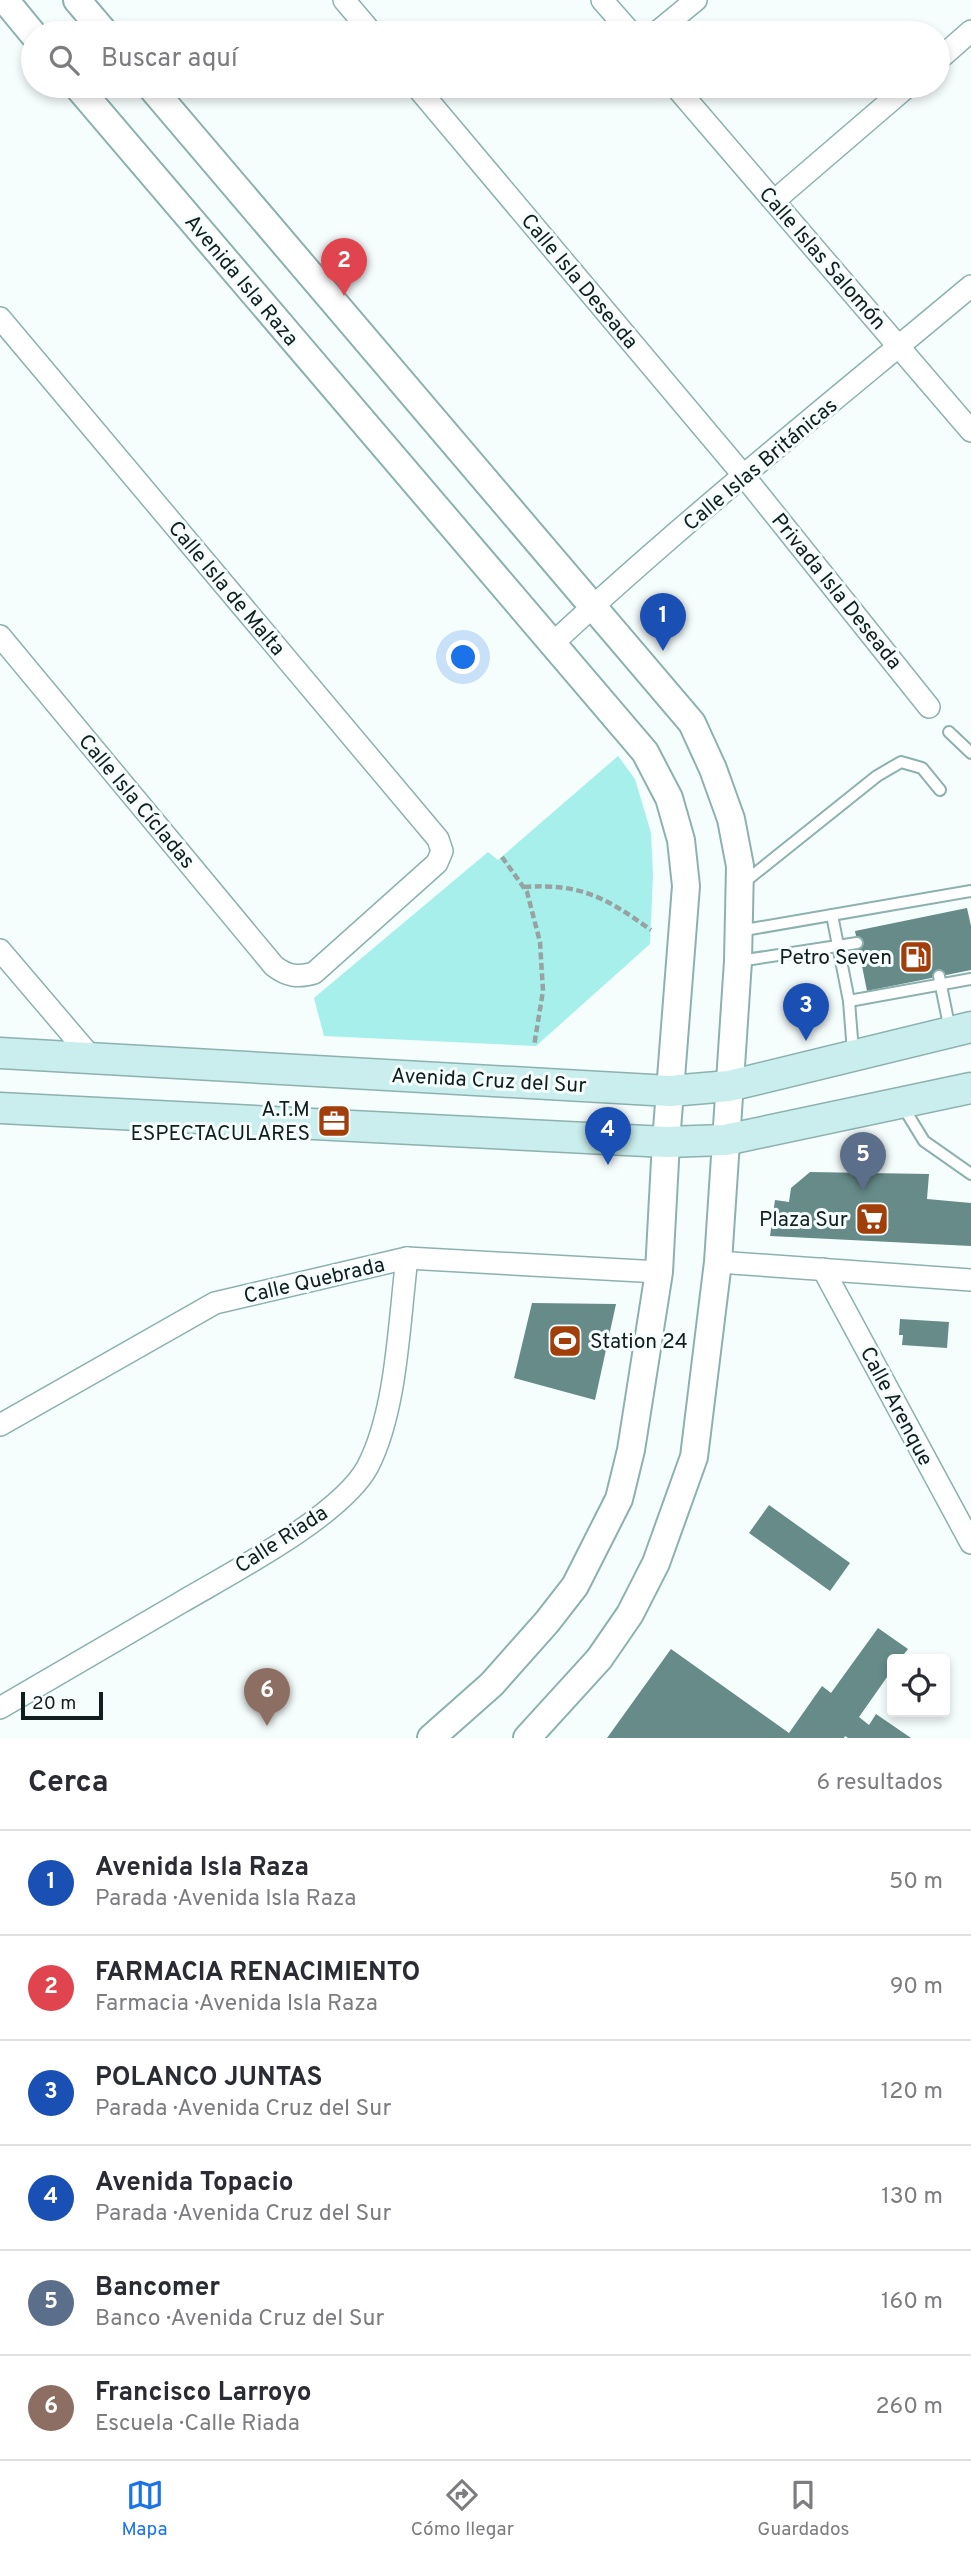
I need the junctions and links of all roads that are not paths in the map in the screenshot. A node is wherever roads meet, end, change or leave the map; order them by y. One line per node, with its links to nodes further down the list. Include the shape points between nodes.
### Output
1 (5, 0): 6 (street)
2 (77, 0): 7 (street)
3 (344, 0): 8 (street)
4 (602, 0): 9 (street)
5 (696, 0): 10 (street)
6 (22, 21)
7 (95, 21)
8 (362, 21)
9 (620, 21)
10 (671, 21)
11 (971, 32): 12 (street)
12 (950, 50)
13 (88, 98): 26 (street, Avenida Isla Raza)
14 (160, 98): 24 (street)
15 (426, 98): 23 (street, Calle Isla Deseada)
16 (686, 98): 18 (street, Calle Islas Salomón)
17 (894, 98): 18 (street)
18 (774, 201): 21 (street, Calle Islas Salomón)
19 (971, 286): 21 (street, Calle Islas Británicas)
20 (0, 318): 39 (street, Calle Isla de Malta, via 438,839 442,851 437,863 314,973 294,976)
21 (899, 347): 22 (street, Calle Islas Salomón); 23 (street, Calle Islas Británicas)
22 (971, 431)
23 (744, 476): 24 (street, Calle Islas Británicas); 27 (street, Privada Isla Deseada)
24 (592, 607): 26 (street, Calle Islas Británicas); 31 (street, via 692,723 731,819)
25 (0, 636): 39 (street, Calle Isla Cícladas)
26 (551, 645): 49 (street, Avenida Isla Raza, via 645,752 669,798 681,840 687,886)
27 (929, 707)
28 (949, 732): 29 (lane)
29 (971, 753)
30 (940, 790): 31 (lane, via 922,768 901,762)
31 (739, 886): 34 (street)
32 (971, 891): 33 (lane)
33 (832, 915): 34 (lane); 36 (lane)
34 (739, 931): 38 (street)
35 (857, 943): 36 (lane)
36 (837, 946): 38 (lane); 42 (lane)
37 (0, 950): 46 (street)
38 (738, 961): 47 (street)
39 (274, 966)
40 (971, 979): 41 (lane)
41 (940, 981): 42 (lane); 43 (lane)
42 (849, 1002): 45 (lane)
43 (960, 1029): 45 (main road, Avenida Cruz del Sur)
44 (0, 1053): 46 (main road, Avenida Cruz del Sur)
45 (853, 1055): 47 (main road, Avenida Cruz del Sur)
46 (92, 1058): 49 (main road, Avenida Cruz del Sur)
47 (729, 1086): 49 (main road, Avenida Cruz del Sur); 52 (street)
48 (971, 1088): 50 (main road)
49 (670, 1091): 53 (street, Avenida Isla Raza)
50 (900, 1102): 52 (main road); 54 (lane, via 925,1141)
51 (0, 1108): 53 (main road)
52 (725, 1140): 53 (main road); 56 (street)
53 (666, 1142): 58 (street, Avenida Isla Raza)
54 (971, 1174)
55 (407, 1258): 58 (street, Calle Quebrada); 60 (street, Calle Quebrada, via 215,1303); 62 (street, Calle Riada, via 388,1412 368,1467 350,1489 263,1554)
56 (718, 1262): 57 (street); 64 (street, via 694,1457 656,1563 630,1614 599,1659)
57 (823, 1269): 59 (street); 61 (street, Calle Arenque)
58 (659, 1272): 63 (street, Avenida Isla Raza, via 631,1450 619,1499 598,1543 575,1586 547,1622 492,1684)
59 (971, 1280)
60 (0, 1425)
61 (971, 1543)
62 (0, 1708)
63 (431, 1738)
64 (527, 1738)

